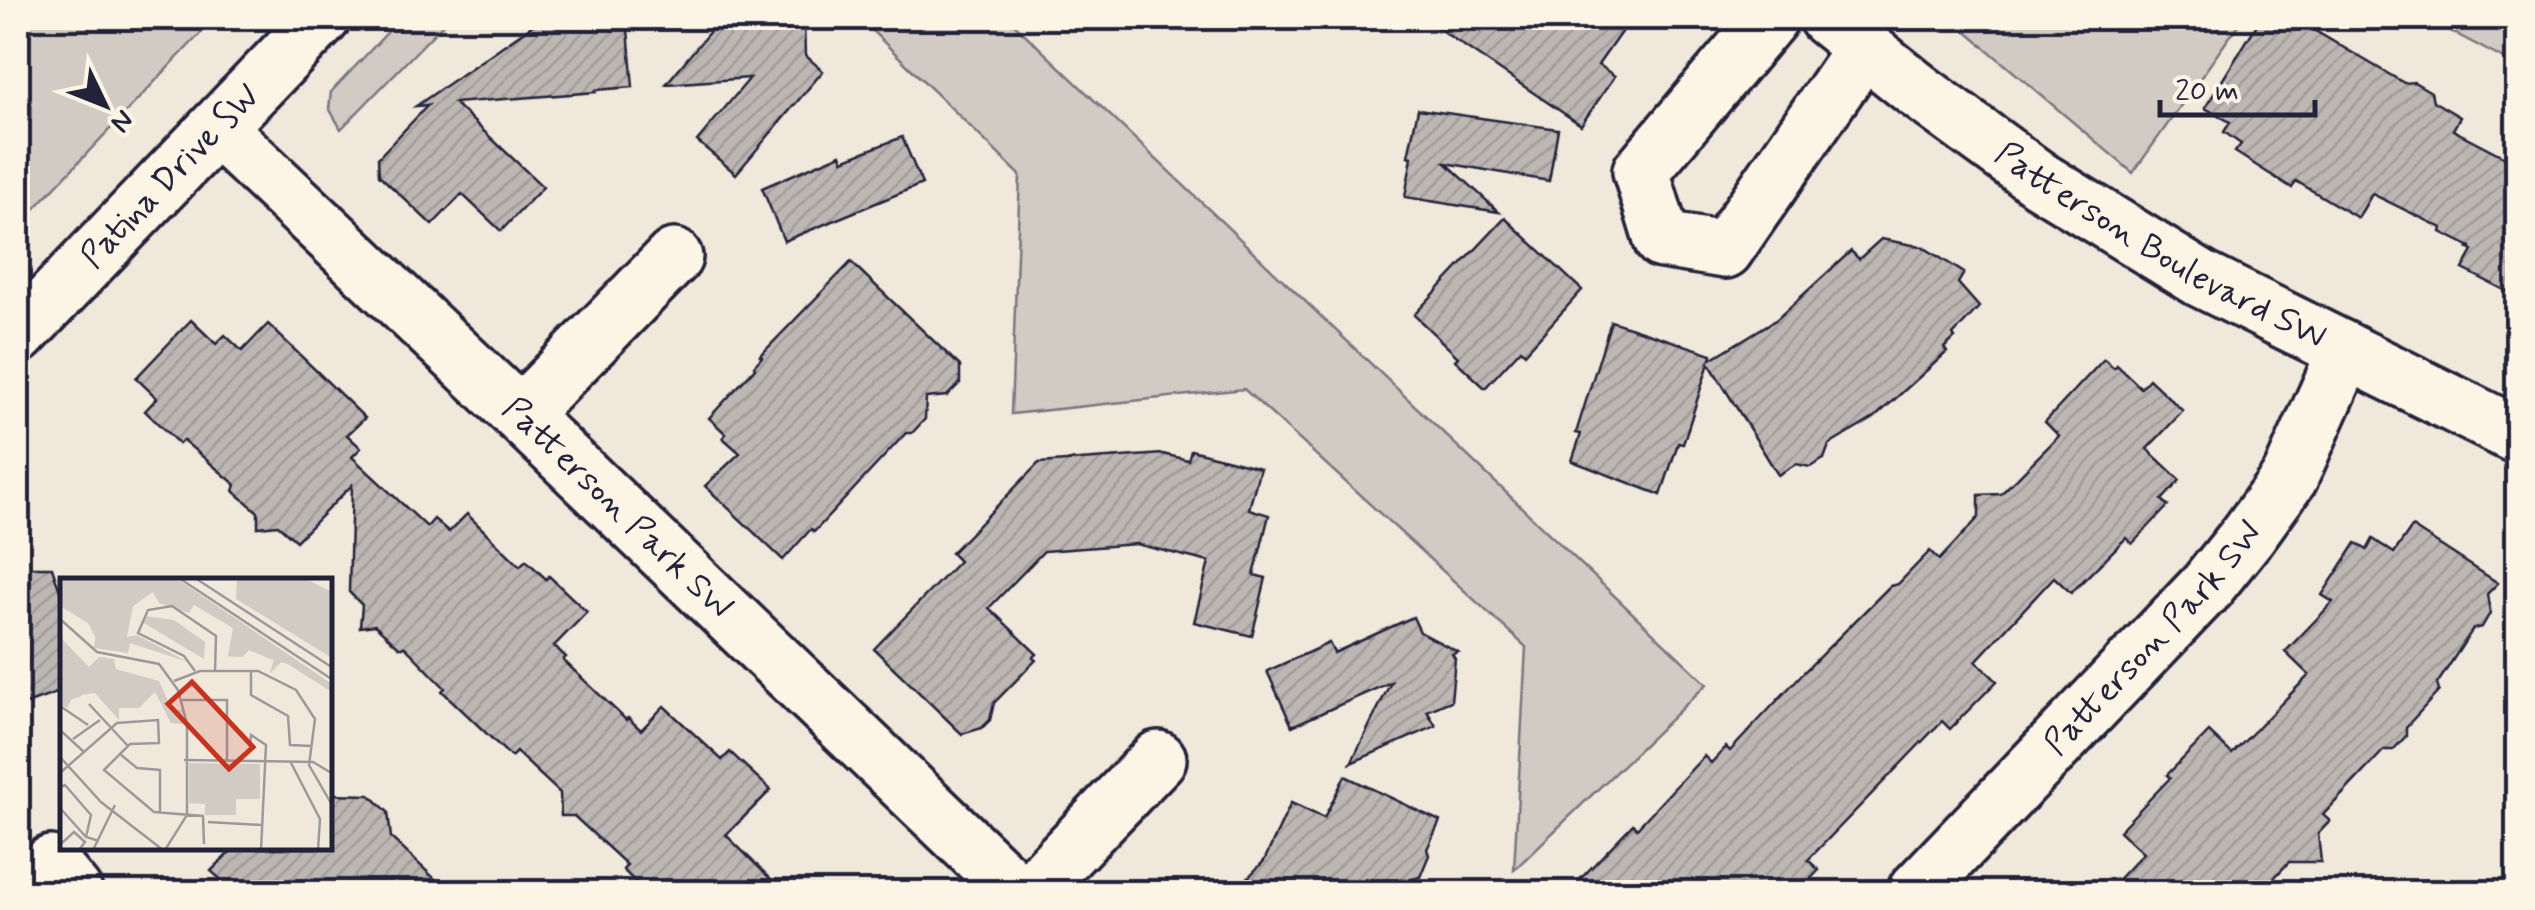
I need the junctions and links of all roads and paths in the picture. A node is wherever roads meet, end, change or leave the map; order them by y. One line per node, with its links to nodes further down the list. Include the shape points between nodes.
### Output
1 (322, 18): 4 (street, Patina Drive SW)
2 (1770, 18): 3 (street, via 1642,170 1662,240 1725,250)
3 (1846, 33): 7 (street, Patterson Boulevard SW, via 2040,180 2201,280)
4 (216, 128): 6 (street, Patina Drive SW); 8 (street, Patterson Park SW)
5 (674, 256): 8 (street)
6 (18, 335)
7 (2346, 351): 9 (street, Patterson Boulevard SW); 13 (street, Patterson Park SW, via 2290,478 2248,536)
8 (520, 415): 11 (street, Patterson Park SW)
9 (2518, 436)
10 (1158, 760): 12 (street)
11 (1017, 892)
12 (1030, 892)
13 (1914, 892)

